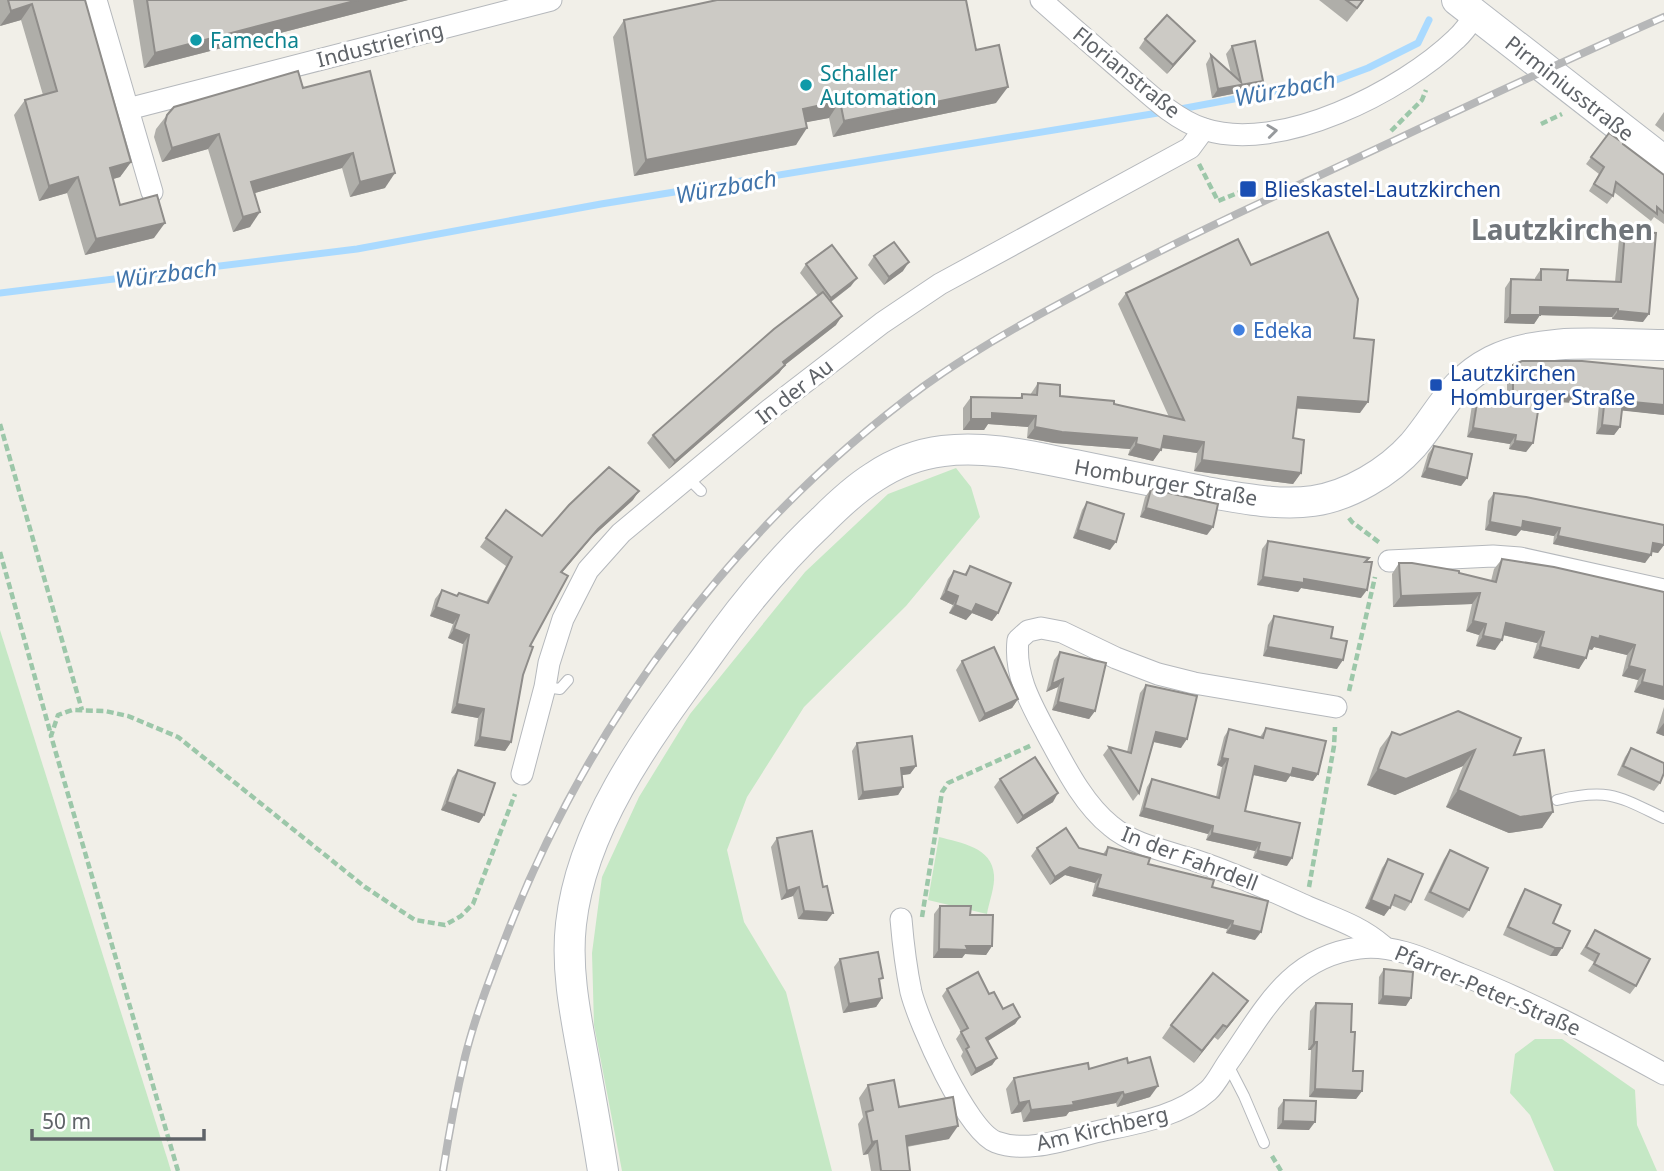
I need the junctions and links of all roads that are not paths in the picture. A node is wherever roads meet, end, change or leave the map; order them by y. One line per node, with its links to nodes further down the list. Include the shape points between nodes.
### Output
1 (96, 0): 5 (street)
2 (551, 0): 5 (street, Industriering)
3 (1041, 0): 6 (street, Florianstraße, via 1159,103)
4 (1466, 7): 6 (street, Florianstraße, one-way to 4, via 1236,134 1273,132 1336,115 1418,69 1459,37); 7 (main road, Pirminiusstraße)
5 (128, 109): 8 (street)
6 (1204, 129): 13 (street, In der Au, via 1190,148 940,284 882,323 694,484 621,533 588,570 563,619)
7 (1664, 161)
8 (152, 192)
9 (1664, 345): 23 (main road, Homburger Straße, via 1553,345 1520,350 1493,361 1455,387 1395,462 1337,496 1310,502 1230,496 996,451 947,450 909,459 847,497 801,540 741,609 661,719 618,790 582,874 571,925 571,966)
10 (1389, 561): 11 (street, via 1520,558)
11 (1664, 590)
12 (568, 680): 13 (lane, via 560,689)
13 (545, 687): 15 (street, In der Au)
14 (1336, 707): 19 (street, In der Fahrdell, via 1158,674 1062,632 1041,628 1018,640 1021,679 1049,737 1094,809 1110,826 1126,837 1229,872 1366,932)
15 (522, 774)
16 (1557, 800): 17 (lane, via 1597,793 1618,796)
17 (1664, 818)
18 (911, 919): 20 (street, Am Kirchberg, via 908,972 920,1022 964,1106 994,1141 1034,1146 1170,1114 1210,1090)
19 (1383, 946): 20 (street, Pfarrer-Peter-Straße, via 1333,952 1289,979); 21 (street, Pfarrer-Peter-Straße, via 1496,988 1578,1026)
20 (1227, 1063): 22 (lane)
21 (1664, 1074)
22 (1264, 1143)
23 (604, 1171)

